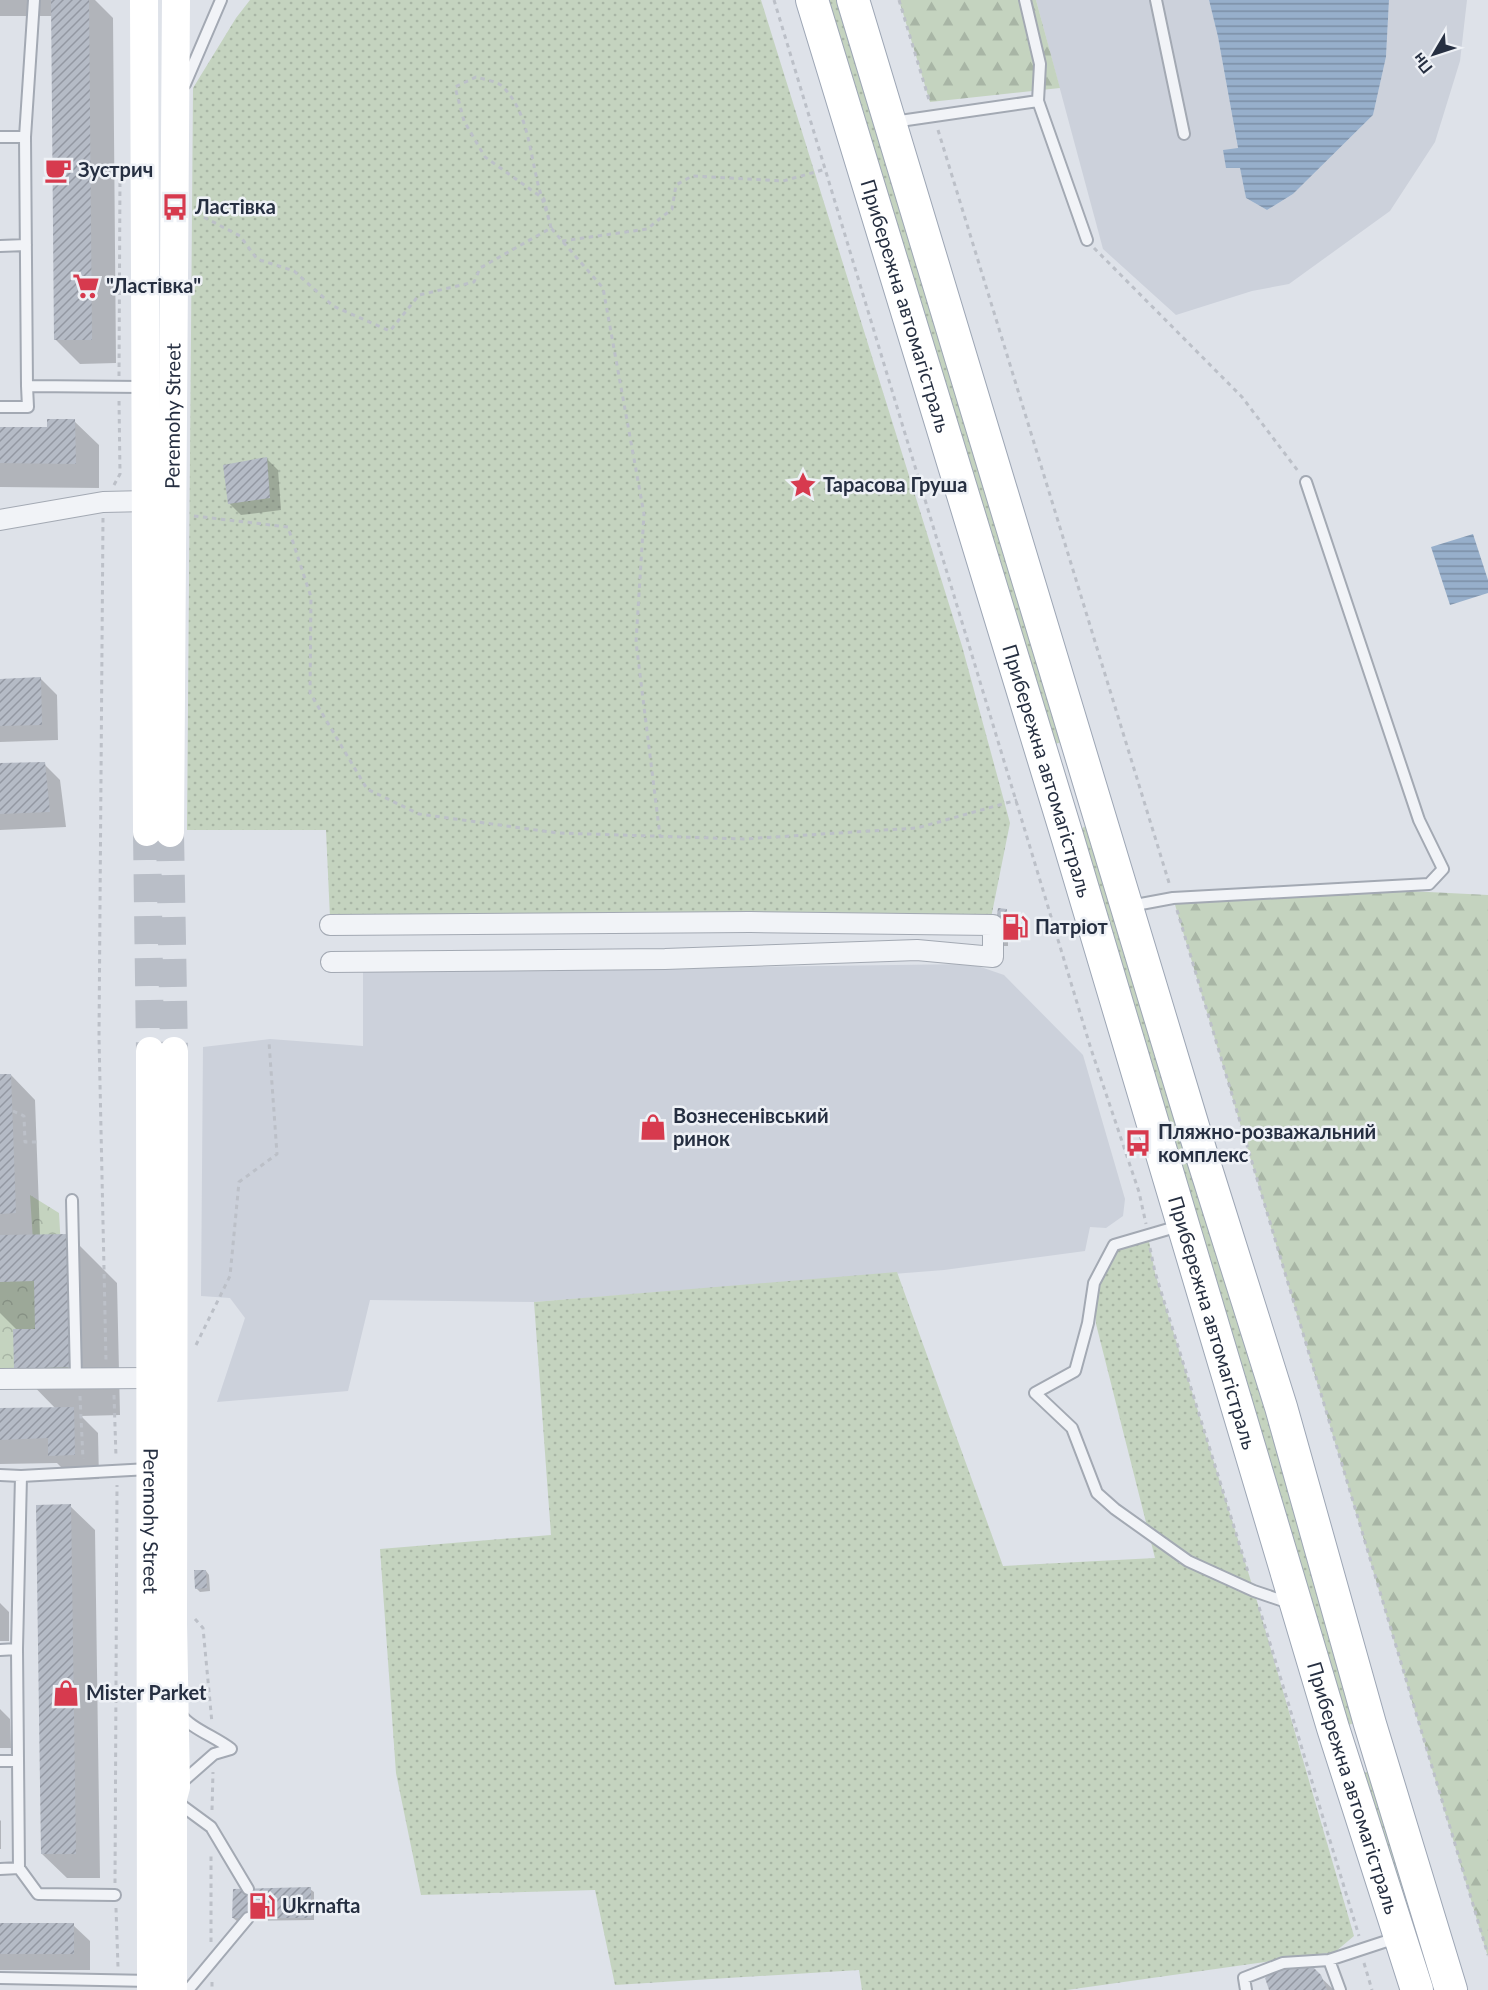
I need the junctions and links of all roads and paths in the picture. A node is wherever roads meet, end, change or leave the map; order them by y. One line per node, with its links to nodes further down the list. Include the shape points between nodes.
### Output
1 (34, 0): 17 (lane)
2 (144, 0): 29 (main road, Peremohy Street)
3 (176, 0): 12 (main road, Peremohy Street)
4 (221, 0): 12 (lane)
5 (774, 0): 19 (path)
6 (812, 0): 36 (main road, Прибережна автомагістраль)
7 (853, 0): 14 (main road, Прибережна автомагістраль)
8 (899, 0): 13 (path)
9 (1025, 0): 11 (lane, via 1040,64)
10 (1156, 0): 15 (lane)
11 (1038, 101): 13 (lane); 23 (lane)
12 (175, 109): 31 (main road, Peremohy Street)
13 (934, 116): 14 (lane); 43 (path)
14 (890, 123): 37 (main road, Прибережна автомагістраль)
15 (1184, 134)
16 (0, 137): 17 (lane)
17 (25, 137): 25 (lane)
18 (120, 168): 27 (path)
19 (826, 169): 24 (path, via 783,181 692,176 676,185 672,209 647,230); 38 (path)
20 (544, 199): 20 (path, via 519,112 501,84 476,77 455,87 464,121 485,157); 22 (path)
21 (191, 211): 22 (path, via 240,236 257,259 294,271 333,306 390,331 419,295 474,282 480,268)
22 (551, 228): 24 (path)
23 (1087, 240): 32 (path, via 1242,397)
24 (562, 241): 41 (path, via 603,288 644,514 636,642)
25 (26, 245): 26 (lane); 28 (lane)
26 (0, 246)
27 (118, 277)
28 (27, 386): 29 (lane); 30 (lane, via 28,407)
29 (146, 387): 31 (main road, Peremohy Street)
30 (0, 407)
31 (159, 463): 34 (main road, Peremohy Street)
32 (1306, 482): 43 (lane, via 1419,820 1443,869 1429,884)
33 (103, 502): 34 (street); 35 (street); 55 (path, via 99,1037)
34 (169, 506): 40 (main road, Peremohy Street); 41 (path, via 288,527 312,597 310,693 367,789 419,814 558,832)
35 (0, 520)
36 (1038, 739): 37 (main road, via 1051,760 1065,762 1076,759); 42 (main road, Прибережна автомагістраль)
37 (1078, 742): 39 (main road, Прибережна автомагістраль)
38 (1017, 800): 41 (path, via 917,828 744,839); 52 (path, via 1091,1049 1139,1192)
39 (1098, 808): 42 (main road, via 1088,801 1076,801 1066,808); 44 (main road, Прибережна автомагістраль)
40 (159, 832)
41 (660, 836)
42 (1068, 839): 51 (main road, Прибережна автомагістраль)
43 (1173, 898): 44 (lane); 86 (path)
44 (1127, 907): 69 (main road, Прибережна автомагістраль, via 1281,1407)
45 (330, 925): 46 (street, via 738,922 993,925 993,957 917,950 665,959)
46 (332, 962)
47 (269, 1042): 53 (path, via 277,1154 239,1182 230,1276)
48 (13, 1111): 49 (path, via 24,1116 25,1142)
49 (38, 1142)
50 (72, 1200): 54 (lane)
51 (1182, 1224): 52 (lane); 64 (main road, Прибережна автомагістраль)
52 (1148, 1236): 63 (path, via 1155,1272); 63 (lane, via 1114,1245 1094,1283 1075,1371 1035,1393 1072,1428 1097,1492 1115,1509 1188,1561)
53 (195, 1347)
54 (78, 1378): 55 (street); 57 (street); 60 (path)
55 (110, 1378): 56 (street); 59 (path)
56 (150, 1378): 58 (main road, Peremohy Street); 68 (main road, Peremohy Street, via 162,1051)
57 (0, 1379)
58 (150, 1469): 59 (lane); 91 (main road, Peremohy Street)
59 (117, 1471): 60 (lane); 82 (path)
60 (84, 1473): 62 (lane)
61 (0, 1475): 62 (lane)
62 (21, 1476): 66 (lane)
63 (1254, 1591): 64 (lane); 85 (path)
64 (1296, 1606): 70 (main road, Прибережна автомагістраль)
65 (189, 1612): 71 (path, via 203,1628)
66 (17, 1649): 67 (lane); 75 (lane)
67 (0, 1650)
68 (173, 1703): 71 (lane, via 185,1721); 77 (main road, Peremohy Street)
69 (1370, 1724): 70 (main road, via 1366,1733 1354,1736); 73 (main road, Прибережна автомагістраль)
70 (1333, 1728): 76 (main road, Прибережна автомагістраль)
71 (214, 1736): 72 (lane, via 231,1749)
72 (214, 1754): 77 (lane); 78 (path)
73 (1381, 1755): 76 (main road, via 1369,1744 1356,1749); 98 (main road, Прибережна автомагістраль)
74 (0, 1761): 75 (lane)
75 (18, 1761): 79 (lane)
76 (1347, 1775): 84 (main road, Прибережна автомагістраль)
77 (175, 1792): 78 (lane); 91 (main road, Peremohy Street)
78 (211, 1827): 81 (lane); 87 (path)
79 (19, 1868): 80 (lane); 82 (lane, via 38,1894)
80 (0, 1869)
81 (248, 1889)
82 (115, 1895): 90 (path)
83 (248, 1918): 87 (lane)
84 (1400, 1937): 85 (lane); 97 (main road, Прибережна автомагістраль)
85 (1361, 1950): 88 (lane); 96 (path)
86 (1488, 1955)
87 (211, 1960): 92 (lane); 93 (path)
88 (1329, 1960): 94 (lane, via 1306,1959 1263,1970 1244,1978); 95 (lane)
89 (0, 1978): 90 (lane)
90 (119, 1980): 91 (lane)
91 (159, 1987)
92 (188, 1990)
93 (212, 1990)
94 (1246, 1990)
95 (1340, 1990)
96 (1372, 1990)
97 (1416, 1990)
98 (1451, 1990)

